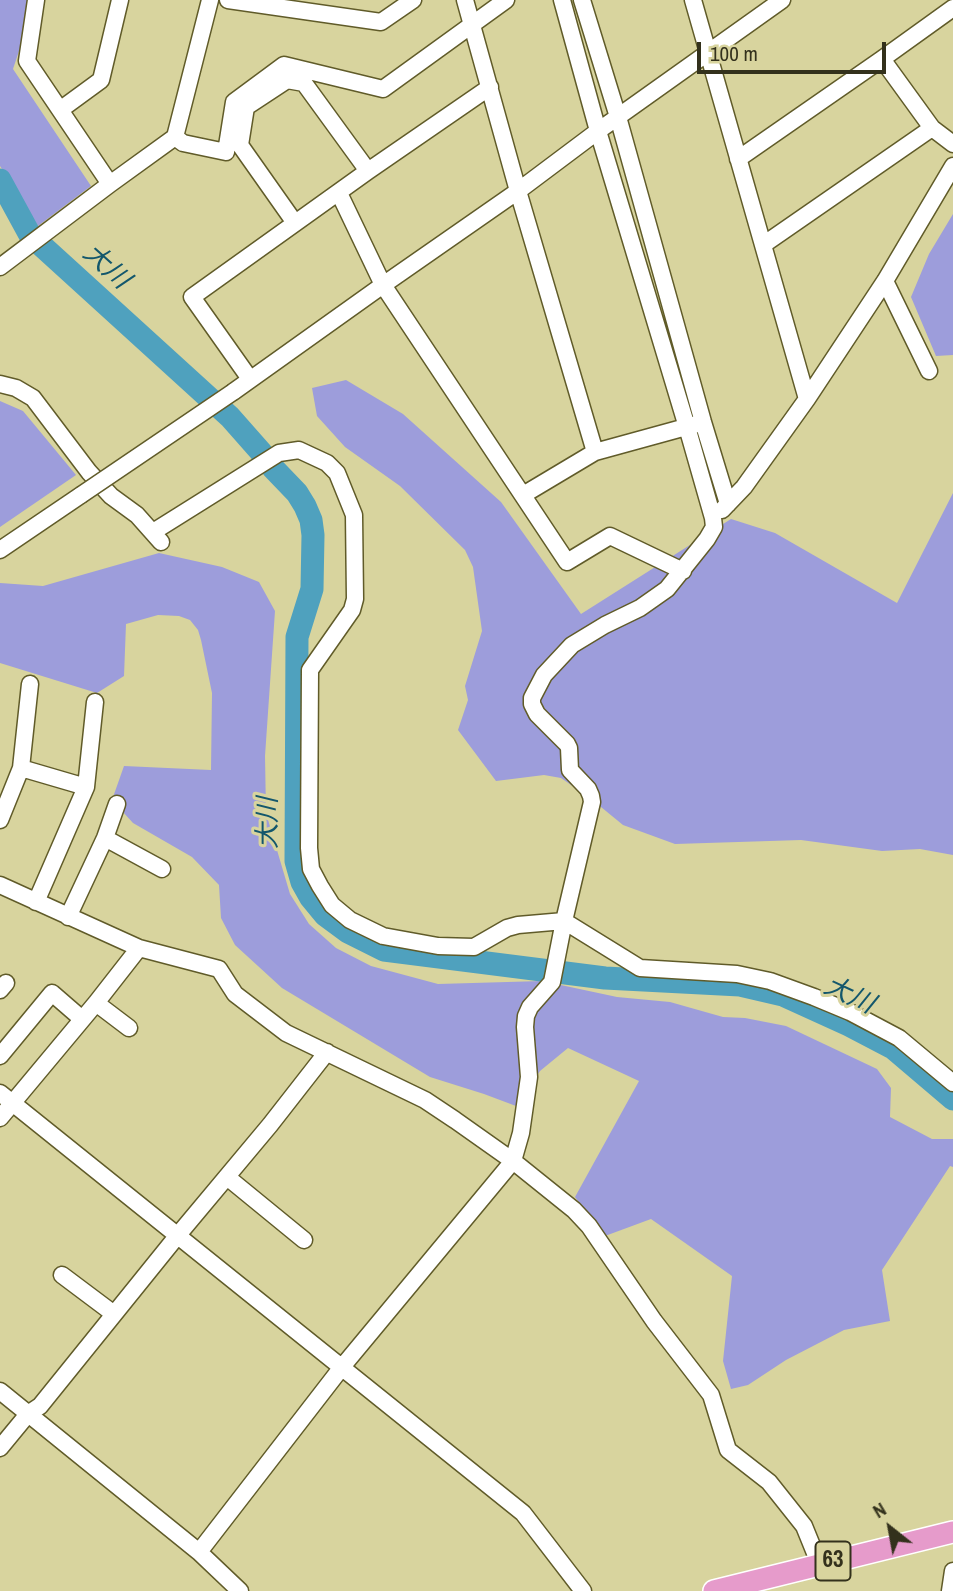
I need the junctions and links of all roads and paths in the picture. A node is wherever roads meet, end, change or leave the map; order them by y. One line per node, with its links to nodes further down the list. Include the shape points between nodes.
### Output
1 (36, 0): 17 (street, via 27,61)
2 (120, 0): 17 (street, via 101,80)
3 (210, 0): 21 (street)
4 (228, 0): 5 (street, via 381,22)
5 (413, 0)
6 (465, 0): 13 (street)
7 (506, 0): 13 (street)
8 (562, 0): 20 (street)
9 (582, 0): 18 (street)
10 (693, 0): 14 (street)
11 (782, 0): 14 (street)
12 (953, 8): 15 (street)
13 (472, 25): 16 (street); 21 (street, via 383,89 284,65 234,102 226,152)
14 (708, 51): 18 (street); 23 (street)
15 (882, 59): 19 (street); 23 (street)
16 (490, 87): 25 (street); 27 (street)
17 (60, 110): 26 (street)
18 (618, 117): 20 (street); 38 (street)
19 (932, 128): 22 (street); 30 (street)
20 (598, 131): 27 (street); 38 (street)
21 (175, 137): 26 (street)
22 (953, 144)
23 (738, 159): 30 (street)
24 (953, 166): 32 (street)
25 (368, 171): 28 (street); 29 (street, via 304,83 287,80 246,107 240,145)
26 (110, 184): 31 (street)
27 (518, 191): 33 (street); 39 (street)
28 (339, 193): 29 (street); 33 (street)
29 (296, 223): 35 (street, via 192,297)
30 (763, 246): 37 (street)
31 (0, 267)
32 (885, 281): 34 (street); 37 (street)
33 (383, 285): 35 (street); 40 (street)
34 (929, 371)
35 (250, 379): 43 (street, bridge)
36 (0, 384): 57 (street, via 33,398 89,472 157,537 279,453 299,450 327,463 337,473 354,515 355,599 310,670 310,869 332,905 350,920 403,941 474,947 507,928)
37 (807, 399): 41 (street)
38 (695, 424): 39 (street); 41 (street); 42 (street)
39 (595, 452): 40 (street)
40 (523, 495): 44 (street, via 567,562 610,536)
41 (728, 504): 42 (street)
42 (713, 518): 44 (street, via 714,527)
43 (0, 550)
44 (683, 571): 57 (street, via 640,608 572,645 544,675 532,698 537,714 568,744 570,770 588,789 592,802)
45 (30, 684): 47 (street)
46 (95, 702): 49 (street)
47 (19, 774): 48 (street); 49 (street); 51 (street)
48 (0, 778)
49 (86, 787): 55 (street)
50 (117, 804): 52 (street)
51 (0, 820)
52 (104, 838): 53 (street); 56 (street)
53 (162, 869)
54 (0, 885): 55 (street)
55 (36, 902): 56 (street)
56 (68, 916): 58 (street)
57 (564, 921): 64 (street, via 640,968 737,974 814,996 899,1038); 67 (street, via 552,982 526,1016 529,1077)
58 (139, 948): 59 (street); 62 (street, via 219,970 235,994 286,1033)
59 (96, 1003): 60 (street); 61 (street)
60 (82, 1018): 63 (street, via 52,993); 65 (street)
61 (129, 1028)
62 (327, 1052): 67 (street, via 425,1100); 68 (street)
63 (0, 1056)
64 (953, 1083)
65 (6, 1098): 66 (street); 69 (street)
66 (0, 1118)
67 (513, 1161): 73 (street); 79 (street, via 589,1226 711,1395 728,1450 769,1482 804,1526 817,1558)
68 (227, 1177): 69 (street); 70 (street)
69 (178, 1235): 72 (street); 73 (street)
70 (304, 1240)
71 (62, 1275): 72 (street)
72 (114, 1314): 75 (street, via 40,1406)
73 (342, 1367): 78 (street); 82 (street, via 523,1513)
74 (0, 1391): 75 (street)
75 (28, 1414): 76 (street); 78 (street)
76 (0, 1448)
77 (953, 1532): 79 (main road, 63)
78 (199, 1552): 81 (street)
79 (812, 1566): 83 (main road, 63)
80 (953, 1571): 84 (street)
81 (240, 1591)
82 (583, 1591)
83 (714, 1591)
84 (950, 1591)

